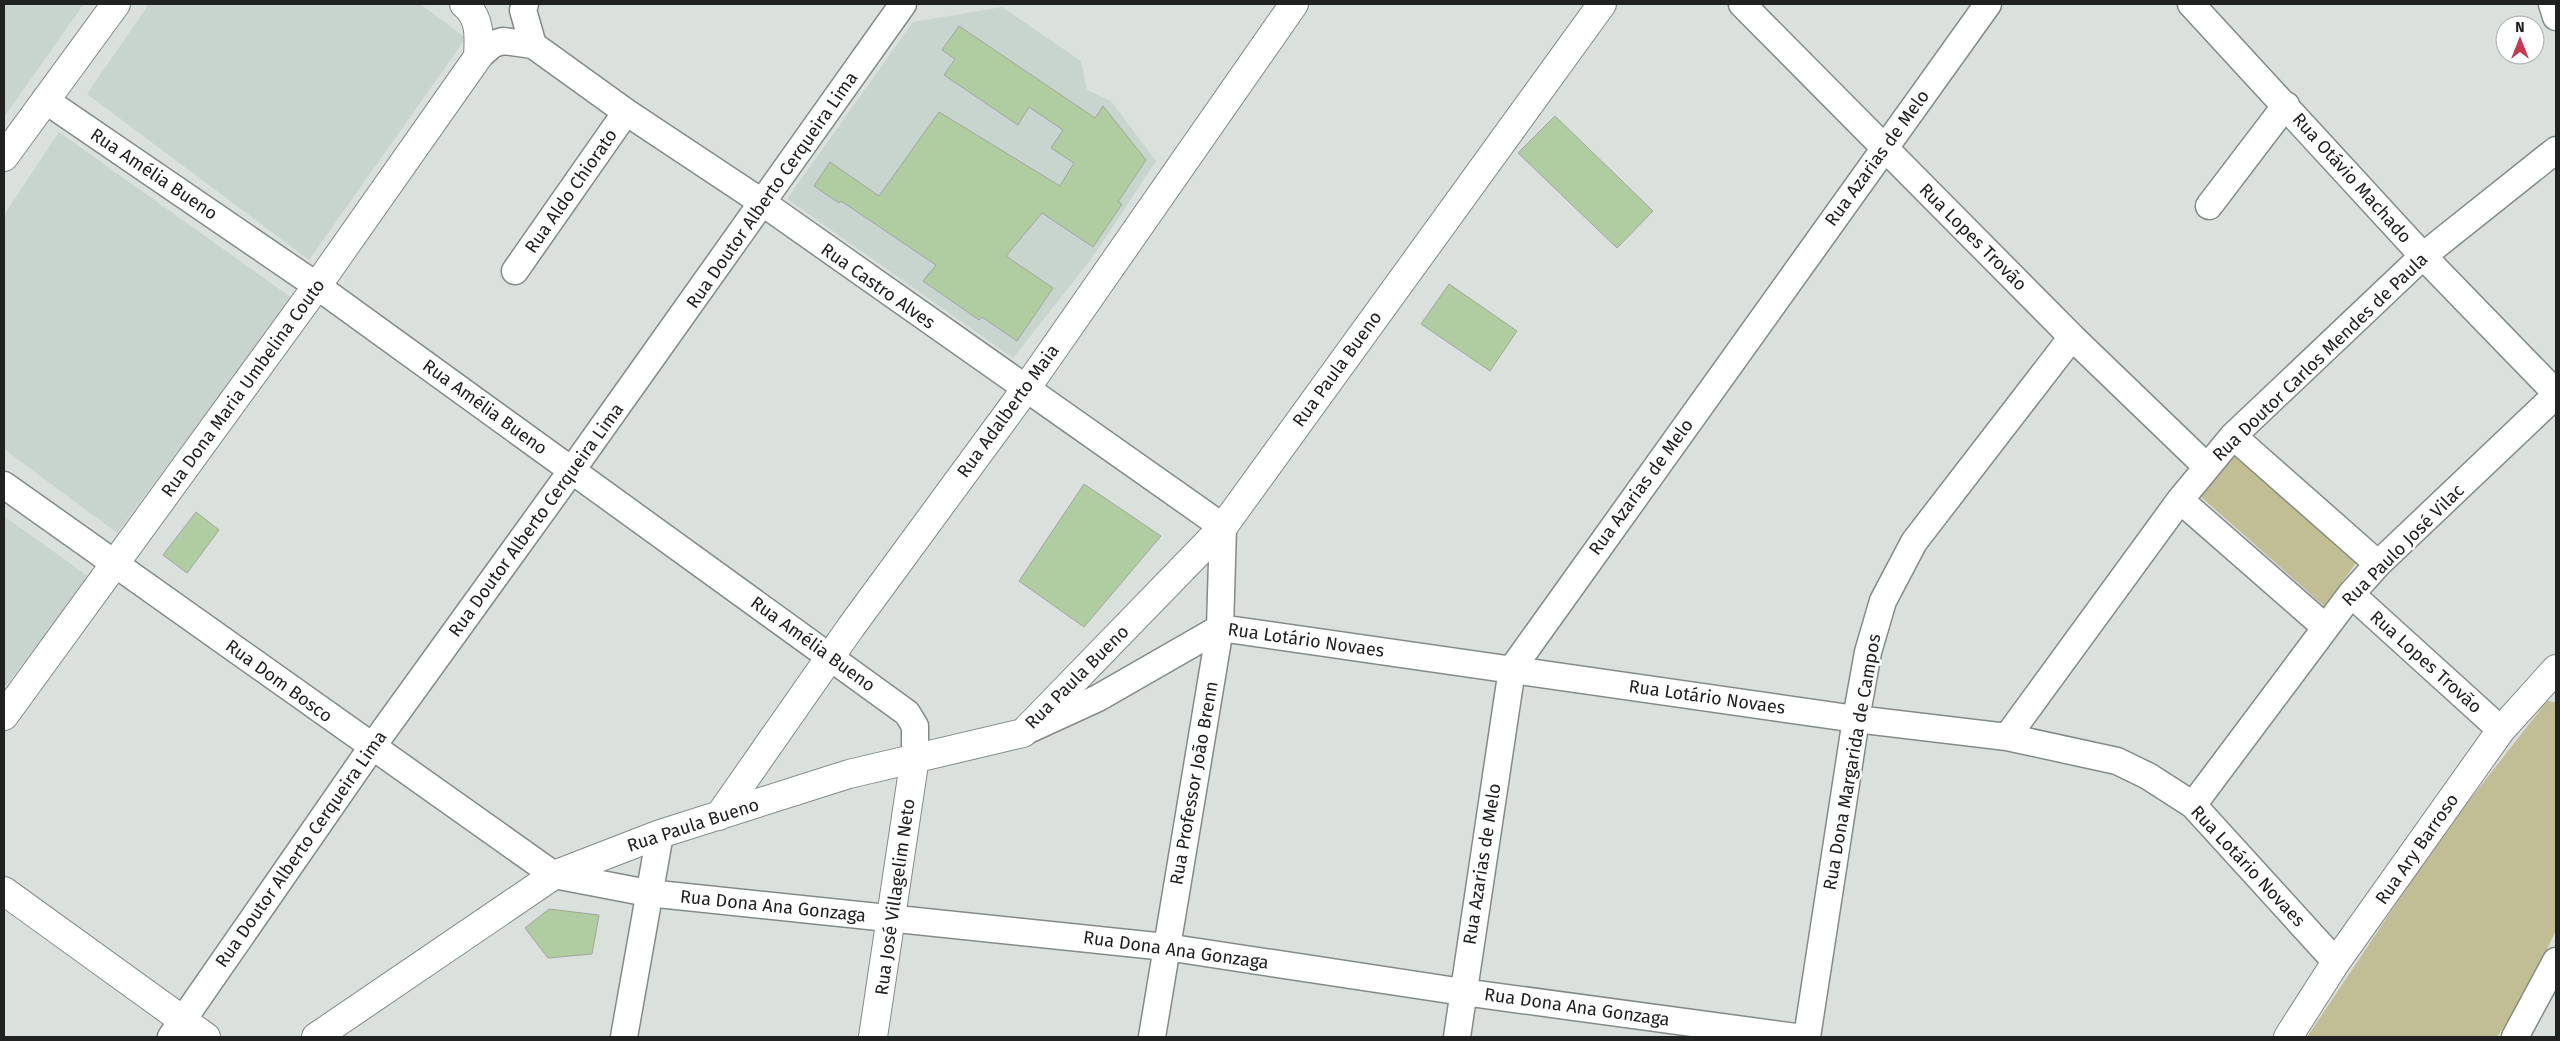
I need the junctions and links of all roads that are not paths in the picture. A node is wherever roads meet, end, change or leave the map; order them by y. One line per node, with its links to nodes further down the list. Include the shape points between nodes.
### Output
1 (116, 4): 14 (main road)
2 (464, 4): 13 (main road, via 472,10 477,24)
3 (525, 4): 12 (street)
4 (904, 4): 20 (street, Rua Doutor Alberto Cerqueira Lima)
5 (1294, 4): 26 (main road, Rua Adalberto Maia)
6 (1602, 4): 33 (main road, Rua Paula Bueno)
7 (1742, 4): 17 (street, Rua Lopes Trovão)
8 (1988, 4): 17 (street, Rua Azarias de Melo)
9 (2192, 4): 15 (street, Rua Otávio Machado)
10 (2552, 4): 11 (street)
11 (2556, 17)
12 (533, 45): 13 (street, Rua Castro Alves, via 502,41); 16 (street, Rua Castro Alves)
13 (478, 57): 24 (main road, Rua Dona Maria Umbelina Couto)
14 (45, 100): 19 (main road); 24 (street, Rua Amélia Bueno)
15 (2286, 105): 21 (street); 22 (street, Rua Otávio Machado)
16 (626, 112): 20 (street, Rua Castro Alves); 23 (street, Rua Aldo Chiorato)
17 (1884, 148): 25 (street, Rua Lopes Trovão); 40 (street, Rua Azarias de Melo)
18 (2556, 150): 22 (street, Rua Doutor Carlos Mendes de Paula)
19 (4, 157)
20 (763, 203): 26 (street, Rua Castro Alves); 30 (street, Rua Doutor Alberto Cerqueira Lima)
21 (2209, 206)
22 (2423, 256): 27 (street, Rua Otávio Machado); 28 (street, Rua Doutor Carlos Mendes de Paula)
23 (515, 271)
24 (317, 286): 30 (street, Rua Amélia Bueno); 34 (main road, Rua Dona Maria Umbelina Couto)
25 (2072, 337): 29 (street, Rua Lopes Trovão); 43 (street, Rua Dona Margarida de Campos, via 1914,542 1883,601 1868,652)
26 (1025, 390): 33 (street, Rua Castro Alves); 39 (main road, Rua Adalberto Maia)
27 (2556, 394): 35 (street, Rua Paulo José Vilac)
28 (2233, 436): 29 (street, Rua Doutor Carlos Mendes de Paula); 35 (street)
29 (2207, 467): 32 (street, Rua Doutor Carlos Mendes de Paula)
30 (572, 470): 39 (street, Rua Amélia Bueno); 47 (street, Rua Doutor Alberto Cerqueira Lima)
31 (4, 485): 34 (street, Rua Dom Bosco)
32 (2180, 500): 37 (street); 46 (street, Rua Doutor Carlos Mendes de Paula)
33 (1223, 528): 38 (street, Rua Professor João Brenn); 45 (main road, Rua Paula Bueno)
34 (115, 564): 42 (main road, Rua Dona Maria Umbelina Couto); 47 (street, Rua Dom Bosco)
35 (2378, 564): 36 (street, Rua Paulo José Vilac)
36 (2351, 594): 37 (street, Rua Paulo José Vilac); 44 (street, Rua Lopes Trovão)
37 (2325, 626): 49 (street, Rua Paulo José Vilac)
38 (1220, 628): 40 (street, Rua Lotário Novaes); 45 (street, Rua Lotário Novaes, via 1098,698); 56 (street, Rua Professor João Brenn)
39 (831, 656): 48 (street, Rua Amélia Bueno, via 907,713 915,726); 50 (main road, Rua Adalberto Maia)
40 (1512, 669): 43 (street, Rua Lotário Novaes); 59 (street, Rua Azarias de Melo)
41 (2553, 676): 44 (main road, Rua Ary Barroso)
42 (4, 716)
43 (1856, 719): 46 (street, Rua Lotário Novaes); 68 (street, Rua Dona Margarida de Campos)
44 (2501, 730): 57 (main road, Rua Ary Barroso)
45 (1023, 733): 48 (main road, Rua Paula Bueno)
46 (2007, 737): 49 (street, Rua Lotário Novaes, via 2117,761 2148,776)
47 (372, 747): 52 (street, Rua Dom Bosco); 60 (street, Rua Doutor Alberto Cerqueira Lima)
48 (915, 757): 50 (main road, Rua Paula Bueno, via 849,774); 55 (main road, Rua José Villagelim Neto)
49 (2193, 805): 57 (street, Rua Lotário Novaes)
50 (719, 816): 51 (main road, Rua Paula Bueno)
51 (660, 834): 52 (main road, Rua Paula Bueno); 54 (street)
52 (554, 875): 54 (street, Rua Dona Ana Gonzaga); 62 (main road, Rua Paula Bueno)
53 (4, 891): 60 (main road)
54 (648, 894): 55 (street, Rua Dona Ana Gonzaga); 63 (street)
55 (892, 918): 56 (street, Rua Dona Ana Gonzaga); 64 (main road, Rua José Villagelim Neto)
56 (1166, 947): 59 (street, Rua Dona Ana Gonzaga); 65 (street, Rua Professor João Brenn)
57 (2336, 962): 69 (main road, Rua Ary Barroso)
58 (2556, 962): 70 (street)
59 (1463, 992): 66 (street, Rua Azarias de Melo); 67 (street, Rua Dona Ana Gonzaga)
60 (177, 1028): 61 (main road)
61 (206, 1037)
62 (316, 1037)
63 (624, 1037)
64 (873, 1037)
65 (1152, 1037)
66 (1457, 1037)
67 (1796, 1037)
68 (1808, 1037)
69 (2288, 1037)
70 (2515, 1037)

